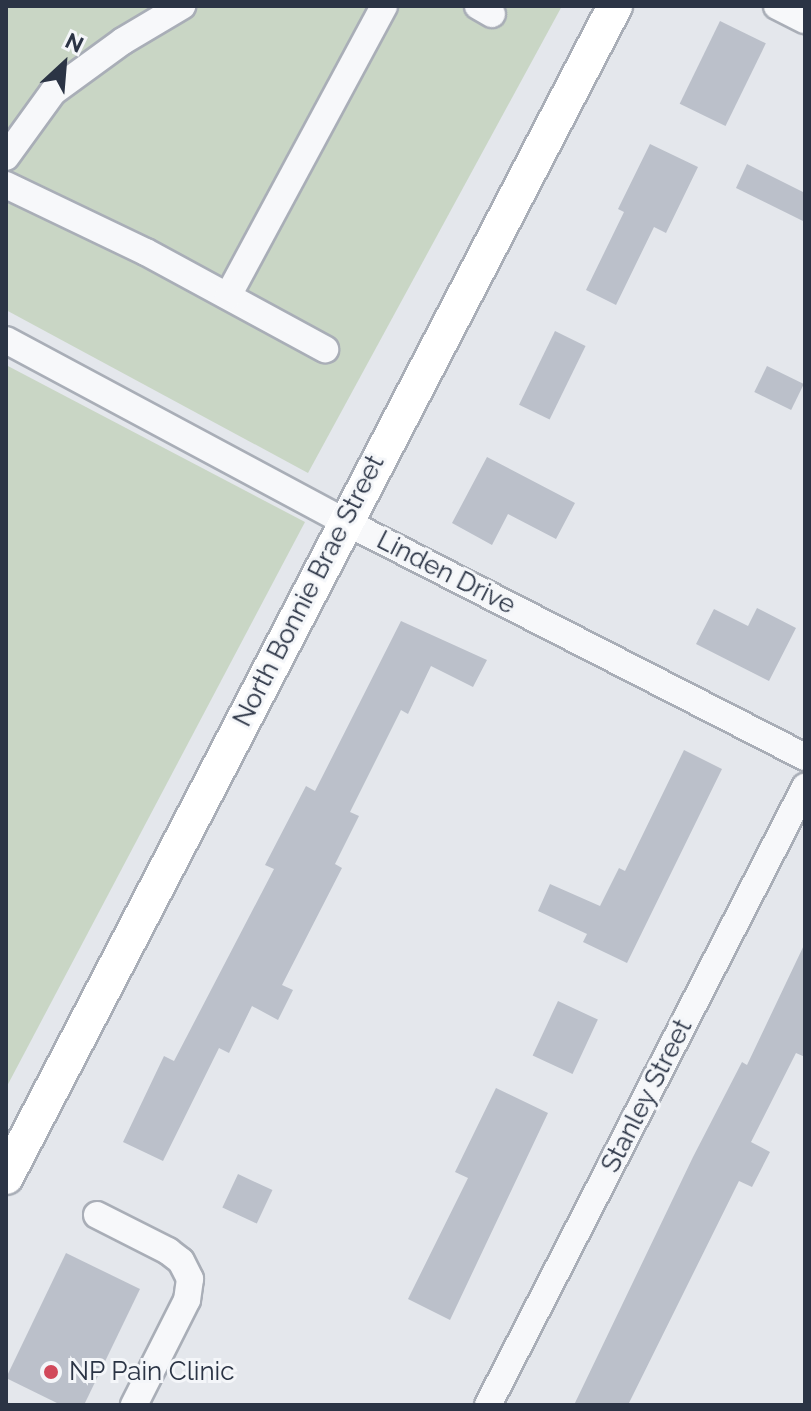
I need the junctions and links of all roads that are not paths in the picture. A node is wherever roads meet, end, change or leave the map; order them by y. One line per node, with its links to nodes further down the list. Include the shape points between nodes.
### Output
1 (182, 6): 6 (street, via 53,92)
2 (384, 6): 8 (street)
3 (615, 6): 11 (main road, North Bonnie Brae Street)
4 (777, 6): 5 (street)
5 (805, 20)
6 (6, 157)
7 (6, 185): 8 (street)
8 (228, 296): 10 (street)
9 (6, 340): 11 (street, Linden Drive)
10 (325, 349)
11 (344, 521): 12 (street, Linden Drive); 14 (main road, North Bonnie Brae Street)
12 (805, 757)
13 (805, 787): 17 (street, Stanley Street)
14 (6, 1177)
15 (97, 1215): 16 (street, via 168,1251 181,1261 190,1279 187,1300)
16 (134, 1405)
17 (488, 1405)

